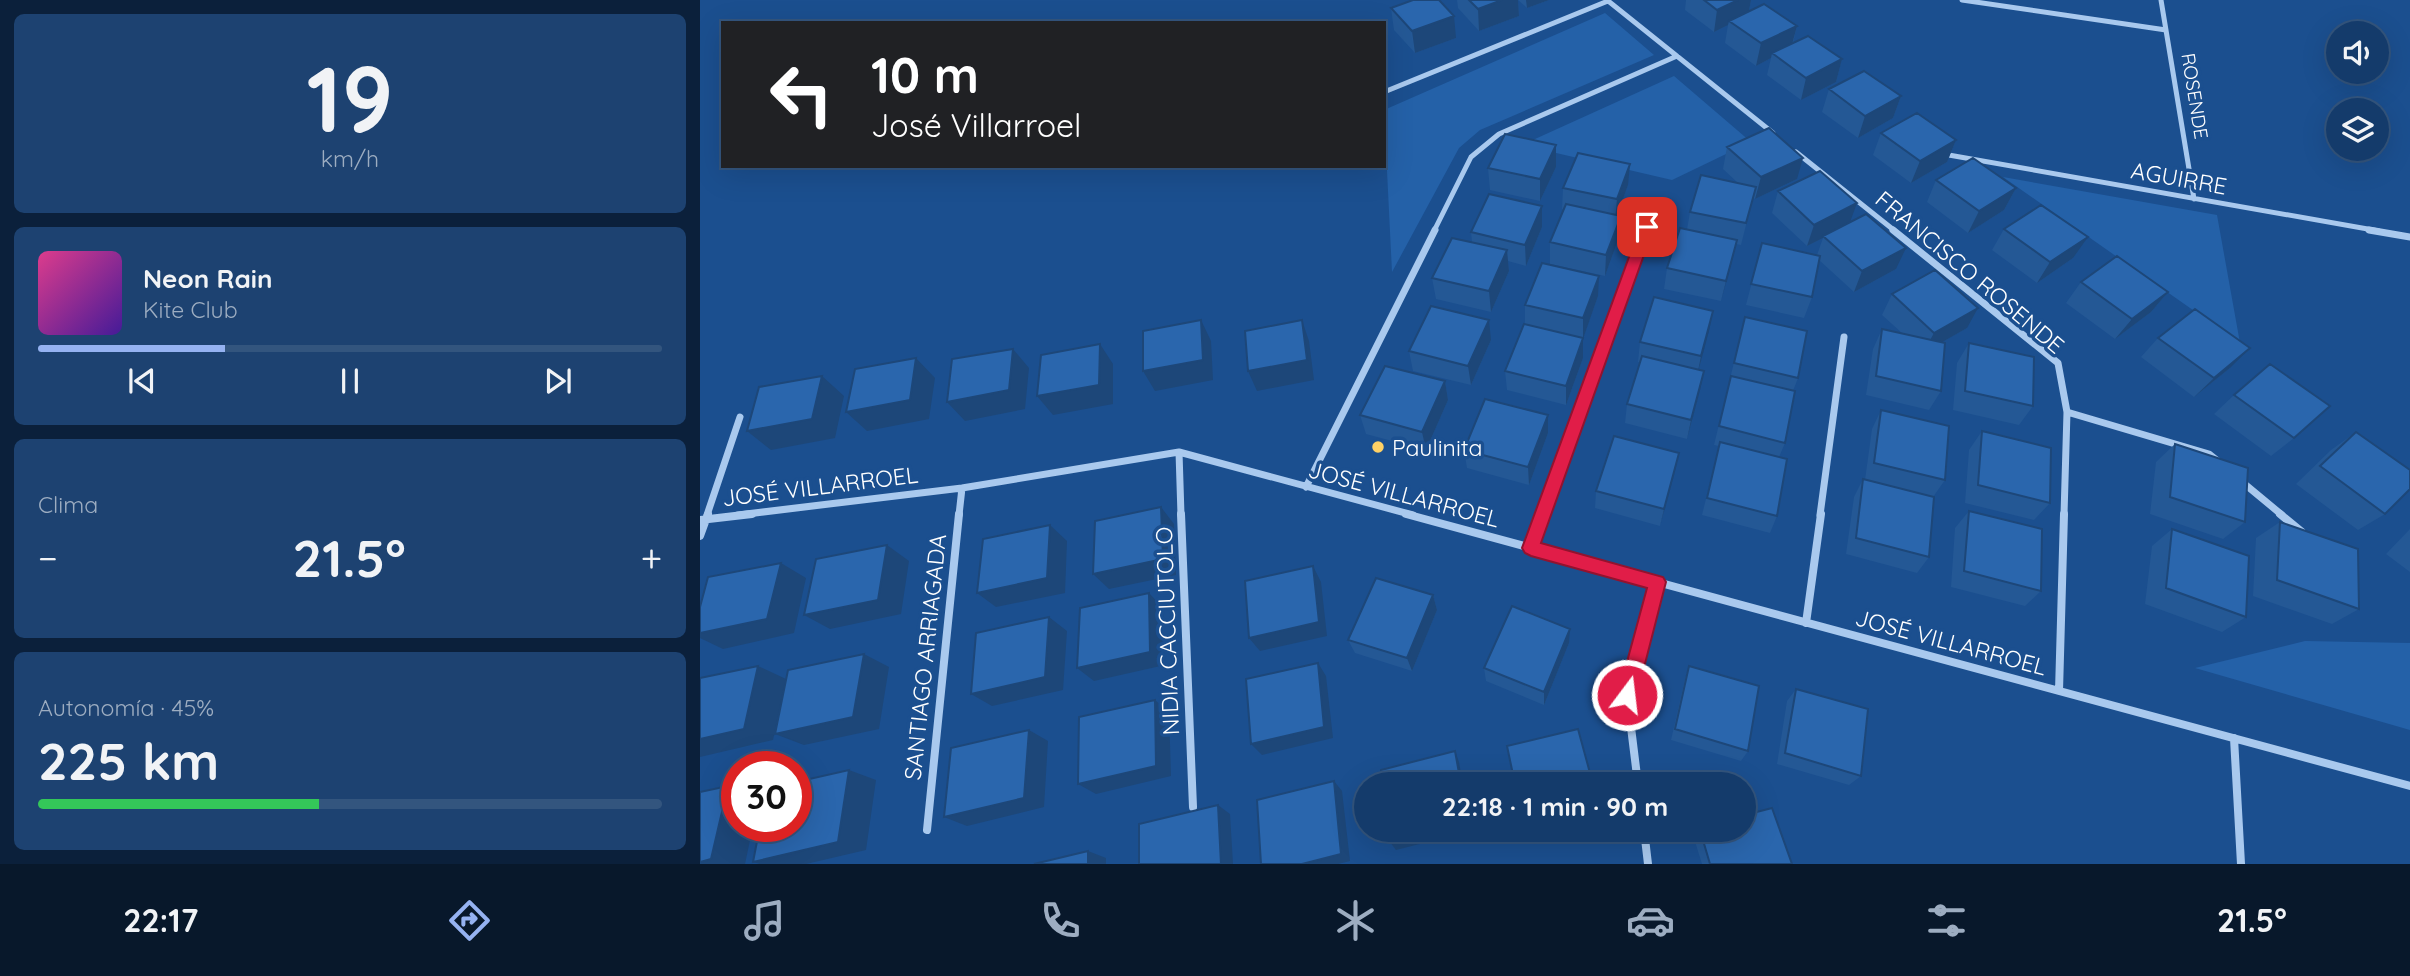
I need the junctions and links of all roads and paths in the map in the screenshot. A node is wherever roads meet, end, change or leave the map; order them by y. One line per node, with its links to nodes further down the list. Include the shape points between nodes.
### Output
1 (1608, 0): 5 (street); 6 (street)
2 (1962, 0): 4 (street)
3 (2161, 0): 4 (street, ROSENDE)
4 (2166, 30): 10 (street, ROSENDE)
5 (1677, 56): 7 (street); 17 (street, via 1499,134 1471,157)
6 (1386, 91)
7 (1775, 135)
8 (1786, 144): 14 (street, FRANCISCO ROSENDE, via 2059,363)
9 (1942, 154): 10 (street, AGUIRRE)
10 (2194, 199): 12 (street, AGUIRRE)
11 (1647, 227): 22 (street)
12 (2410, 237)
13 (1844, 337): 24 (street)
14 (2067, 412): 21 (street, via 2209,454); 25 (street, FRANCISCO ROSENDE)
15 (740, 417): 19 (street)
16 (1179, 452): 17 (street, JOSÉ VILLARROEL); 18 (street, JOSÉ VILLARROEL); 29 (street, NIDIA CACCIUTOLO)
17 (1306, 487): 22 (street, JOSÉ VILLARROEL)
18 (962, 488): 19 (street, JOSÉ VILLARROEL); 30 (street, SANTIAGO ARRIAGADA)
19 (703, 520): 20 (street)
20 (700, 536)
21 (2312, 541)
22 (1531, 548): 23 (street, JOSÉ VILLARROEL)
23 (1657, 582): 24 (street, JOSÉ VILLARROEL); 27 (street, via 1627,695)
24 (1806, 623): 25 (street, JOSÉ VILLARROEL)
25 (2059, 691): 26 (street, JOSÉ VILLARROEL)
26 (2234, 738): 28 (street, JOSÉ VILLARROEL); 33 (street)
27 (1637, 772)
28 (2410, 786)
29 (1193, 807)
30 (927, 830)
31 (1645, 842): 32 (street)
32 (1648, 864)
33 (2241, 864)

